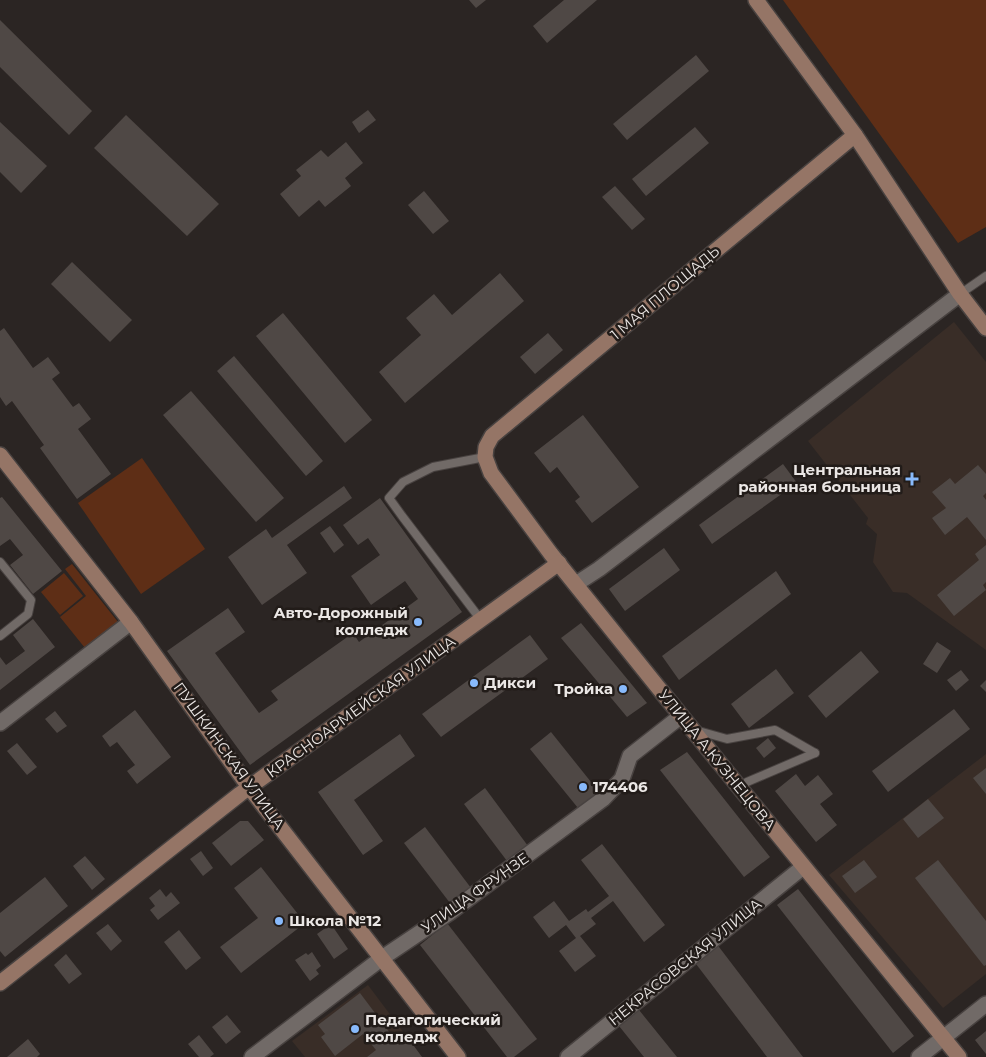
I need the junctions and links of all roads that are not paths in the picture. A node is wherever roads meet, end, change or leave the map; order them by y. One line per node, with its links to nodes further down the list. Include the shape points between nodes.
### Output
1 (756, 0): 2 (main road)
2 (855, 135): 4 (main road); 7 (main road, 1 МАЯ ПЛОЩАДЬ, via 492,436)
3 (986, 276): 4 (lane)
4 (960, 294): 5 (main road); 10 (street)
5 (986, 328)
6 (0, 455): 12 (main road, ПУШКИНСКАЯ УЛИЦА)
7 (485, 457): 9 (main road, УЛИЦА А.КУЗНЕЦОВА, via 491,474); 11 (lane, via 433,467 403,482 390,498)
8 (0, 562): 13 (lane, via 31,600 28,614)
9 (560, 563): 10 (main road, УЛИЦА А.КУЗНЕЦОВА); 11 (main road, КРАСНОАРМЕЙСКАЯ УЛИЦА)
10 (576, 584): 14 (main road, УЛИЦА А.КУЗНЕЦОВА)
11 (481, 620): 17 (main road, КРАСНОАРМЕЙСКАЯ УЛИЦА)
12 (131, 622): 15 (street); 17 (main road, ПУШКИНСКАЯ УЛИЦА)
13 (0, 636)
14 (681, 716): 16 (main road, УЛИЦА А.КУЗНЕЦОВА); 20 (street, УЛИЦА ФРУНЗЕ, via 630,756 622,779 603,799 449,913)
15 (4, 718)
16 (691, 729): 18 (main road, УЛИЦА А.КУЗНЕЦОВА); 18 (lane, via 727,739 776,730 815,753)
17 (250, 787): 20 (main road, ПУШКИНСКАЯ УЛИЦА); 21 (main road, КРАСНОАРМЕЙСКАЯ УЛИЦА)
18 (741, 788): 19 (main road, УЛИЦА А.КУЗНЕЦОВА)
19 (803, 867): 23 (main road, УЛИЦА А.КУЗНЕЦОВА); 26 (street, НЕКРАСОВСКАЯ УЛИЦА)
20 (382, 958): 24 (street, УЛИЦА ФРУНЗЕ); 25 (main road, ПУШКИНСКАЯ УЛИЦА)
21 (0, 983)
22 (986, 1004): 23 (street)
23 (943, 1038): 27 (street); 28 (main road, УЛИЦА А.КУЗНЕЦОВА)
24 (252, 1057)
25 (458, 1057)
26 (568, 1057)
27 (919, 1057)
28 (959, 1057)

